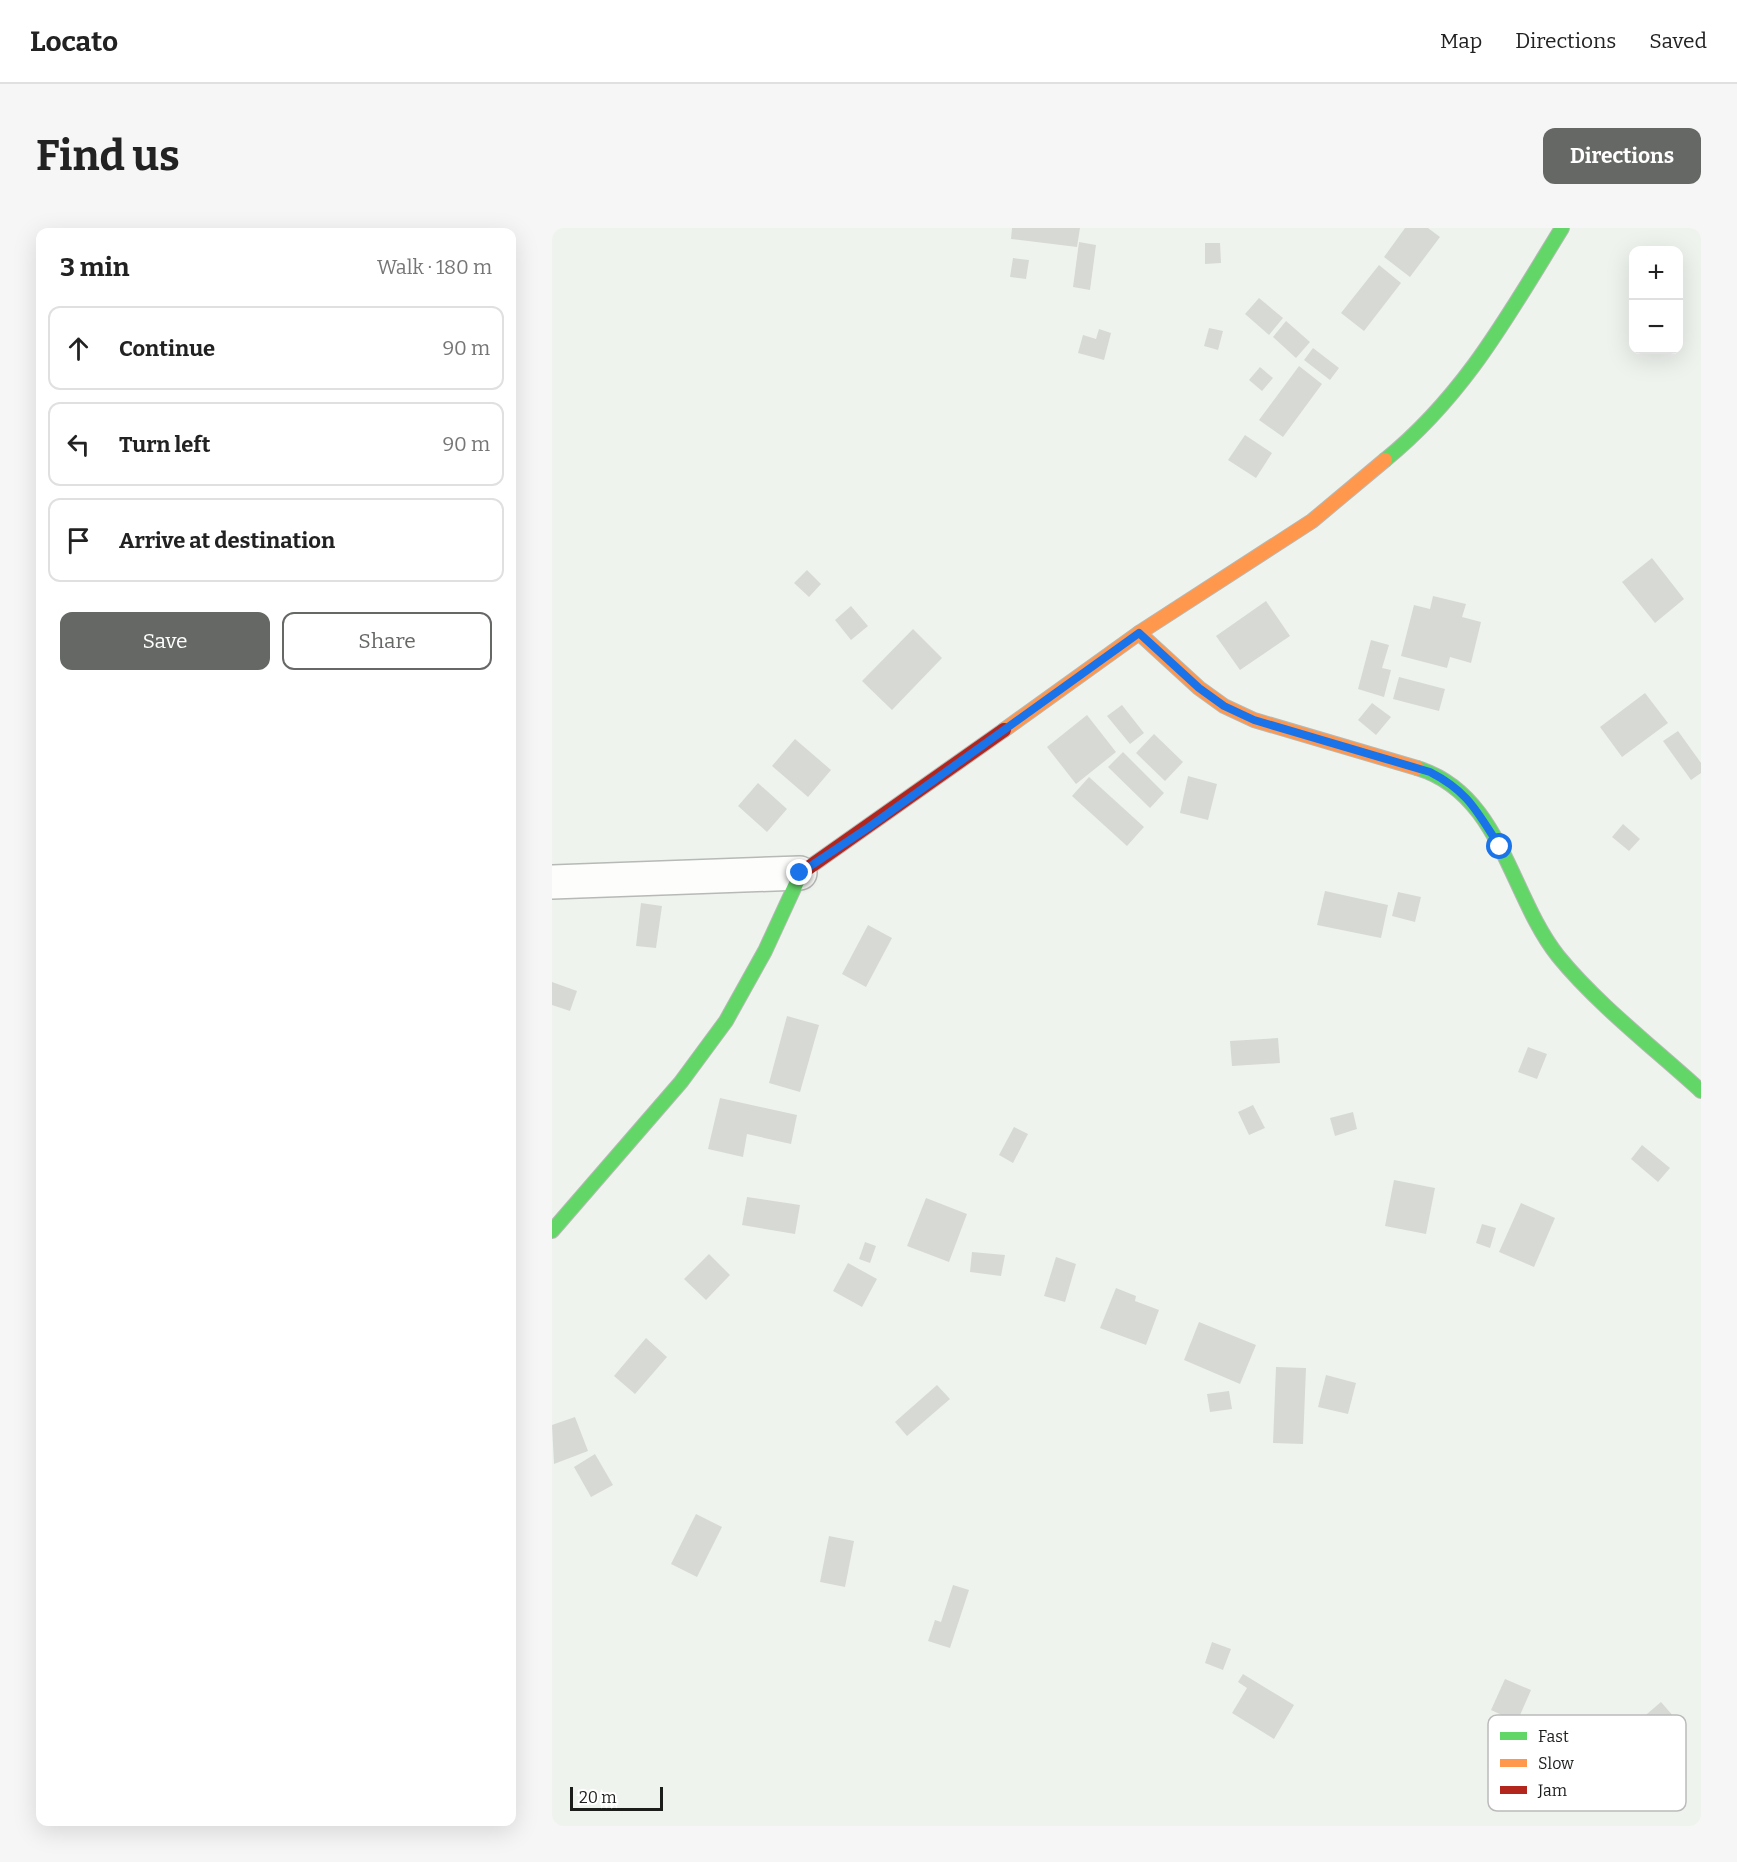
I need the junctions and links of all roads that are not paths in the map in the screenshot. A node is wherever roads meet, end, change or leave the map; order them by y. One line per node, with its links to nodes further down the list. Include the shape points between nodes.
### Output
1 (1562, 228): 2 (street, via 1478,363 1416,435 1312,521)
2 (1139, 633): 3 (street); 5 (street, via 1224,706 1254,720 1430,772 1454,785 1472,803 1500,847 1557,955 1576,977)
3 (800, 873): 4 (street); 6 (street, via 765,951 726,1022 681,1082)
4 (552, 882)
5 (1701, 1090)
6 (552, 1231)

